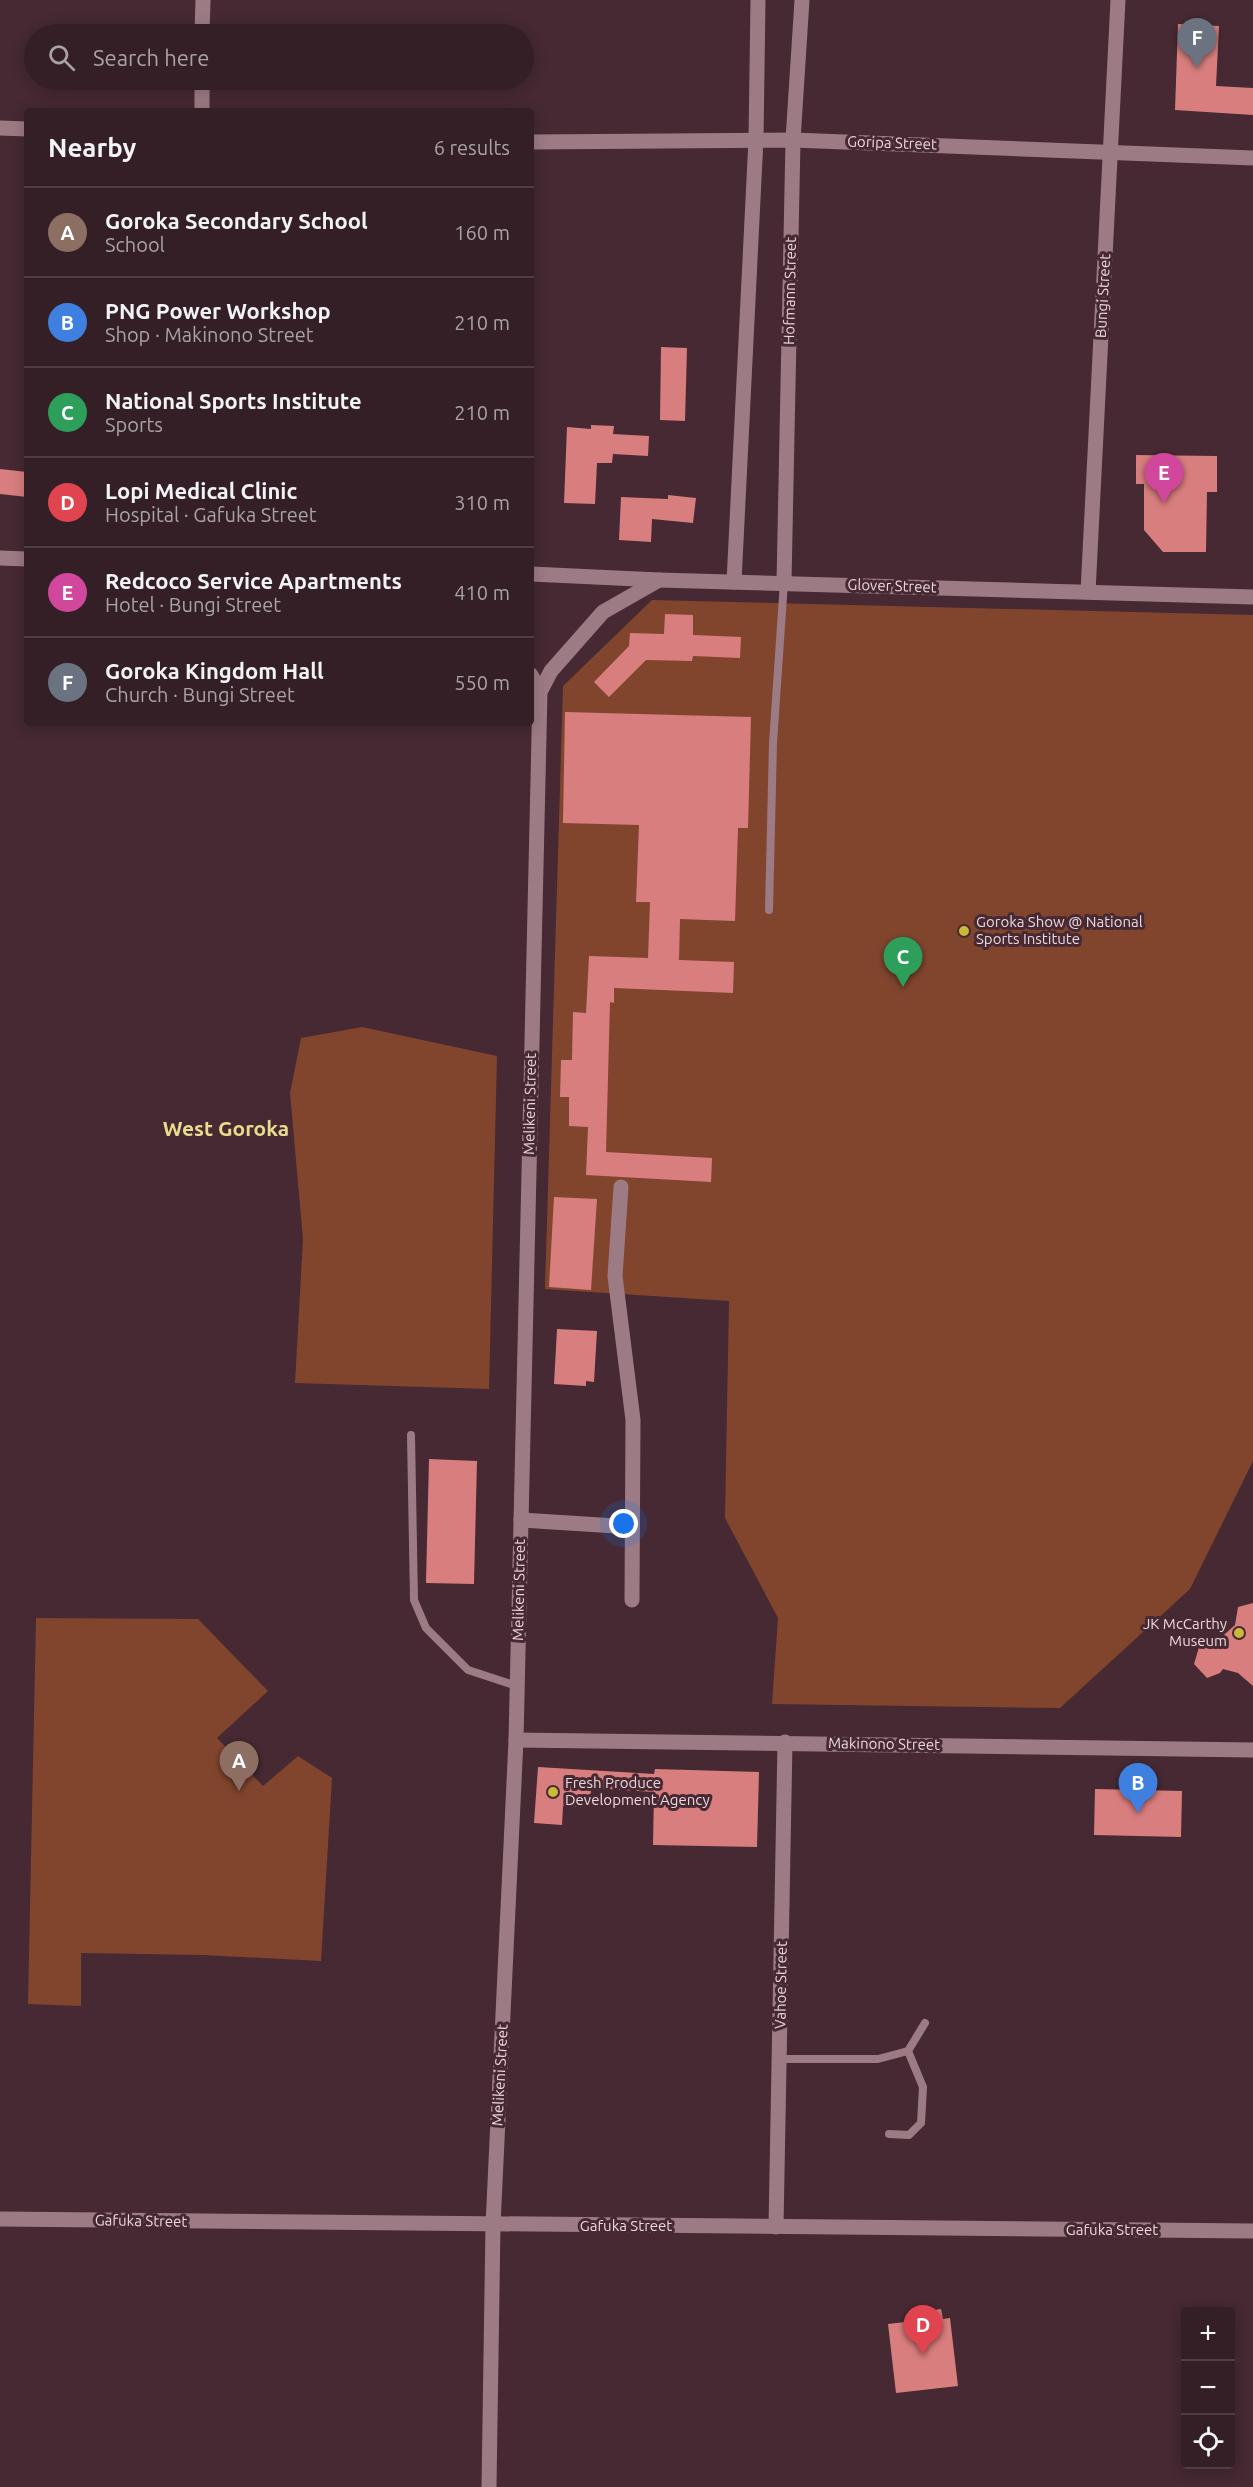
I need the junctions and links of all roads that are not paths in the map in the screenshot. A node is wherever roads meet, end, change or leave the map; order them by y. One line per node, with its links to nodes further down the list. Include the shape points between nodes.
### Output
1 (203, 0): 5 (street)
2 (758, 0): 10 (street)
3 (802, 0): 11 (street, Hofmann Street)
4 (1118, 0): 13 (street, Bungi Street)
5 (202, 24)
6 (202, 90): 7 (street)
7 (202, 108)
8 (0, 128): 9 (street)
9 (24, 129)
10 (756, 139): 11 (street, Goripa Street); 12 (street, Goripa Street); 19 (street)
11 (793, 140): 13 (street, Goripa Street); 20 (street, Hofmann Street)
12 (534, 142)
13 (1110, 152): 14 (street, Goripa Street); 21 (street, Bungi Street)
14 (1253, 158)
15 (0, 558): 16 (street)
16 (24, 559)
17 (534, 574): 18 (street, Glover Street)
18 (658, 580): 19 (street, Glover Street); 24 (street, Melikeni Street, via 603,612 551,671)
19 (734, 582): 20 (street, Glover Street)
20 (784, 582): 21 (street, Glover Street); 25 (lane, via 773,744)
21 (1088, 592): 22 (street, Glover Street)
22 (1253, 597)
23 (534, 681): 24 (street, Melikeni Street)
24 (540, 692): 28 (street, Melikeni Street)
25 (769, 910)
26 (621, 1187): 29 (street, via 615,1276 633,1420)
27 (411, 1435): 31 (lane, via 414,1600 426,1628 468,1670)
28 (521, 1520): 29 (street); 31 (street, Melikeni Street)
29 (632, 1527): 30 (street)
30 (632, 1600)
31 (517, 1686): 32 (street, Melikeni Street)
32 (516, 1740): 33 (street, Makinono Street); 40 (street, Melikeni Street)
33 (785, 1742): 34 (street, Makinono Street); 37 (street, Vahoe Street)
34 (1253, 1750)
35 (926, 2023): 36 (lane)
36 (908, 2051): 37 (lane, via 879,2059); 38 (lane, via 923,2087 921,2123 909,2135)
37 (780, 2059): 41 (street, Vahoe Street)
38 (889, 2134)
39 (0, 2219): 40 (street, Gafuka Street)
40 (493, 2225): 41 (street, Gafuka Street); 43 (street, Melikeni Street)
41 (776, 2227): 42 (street, Gafuka Street)
42 (1253, 2231)
43 (489, 2487)

